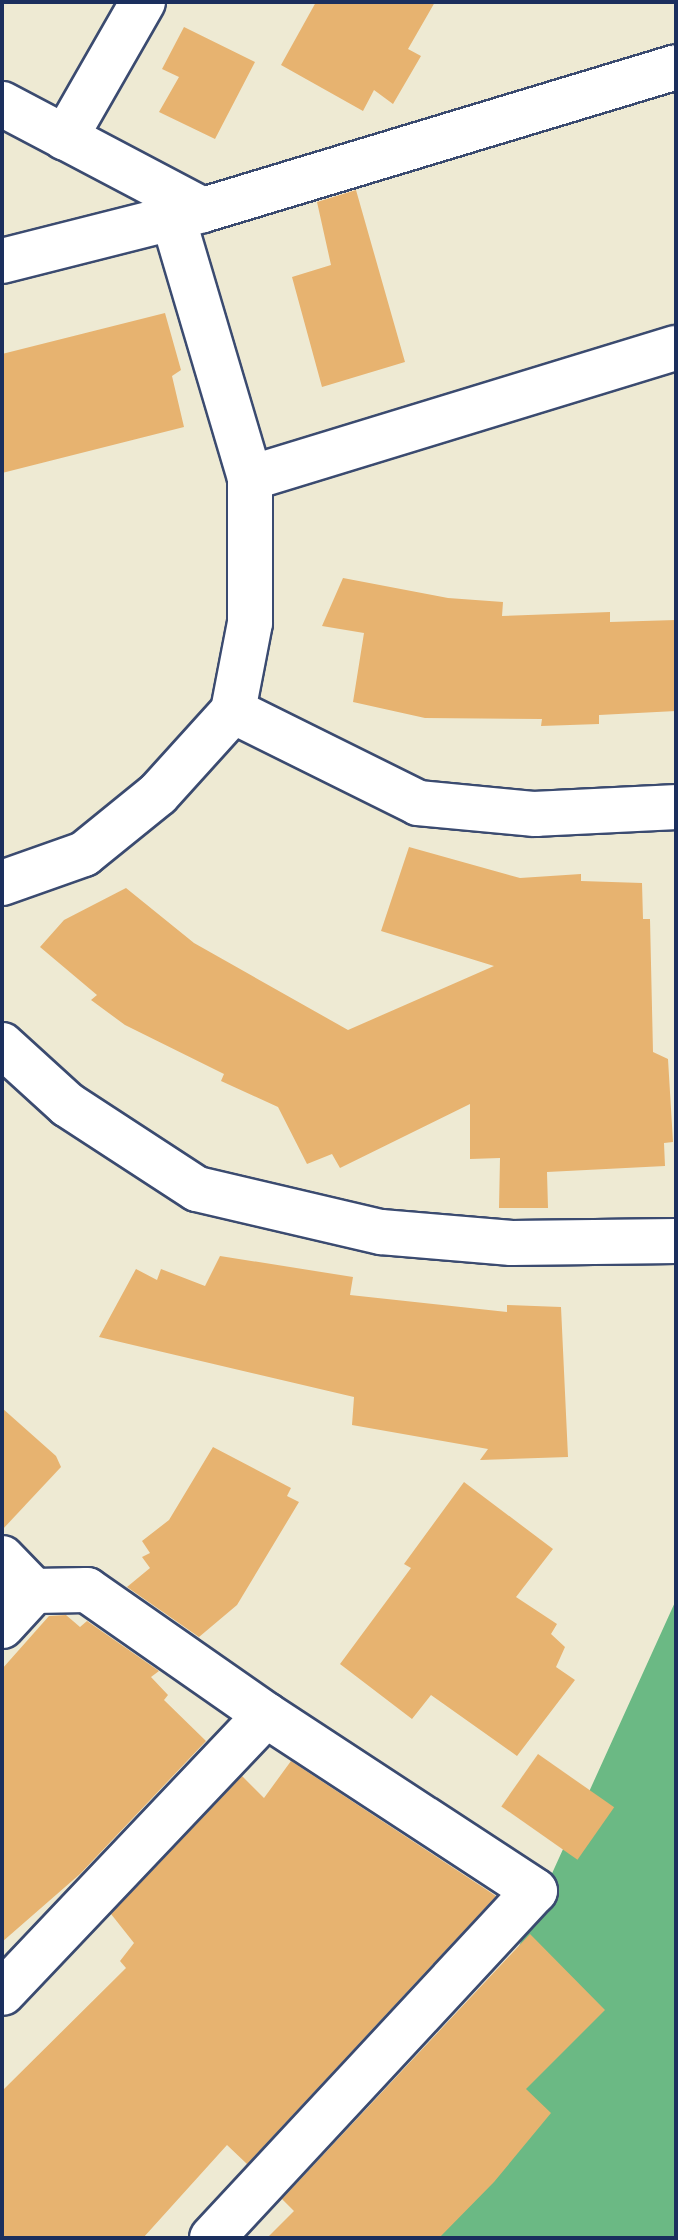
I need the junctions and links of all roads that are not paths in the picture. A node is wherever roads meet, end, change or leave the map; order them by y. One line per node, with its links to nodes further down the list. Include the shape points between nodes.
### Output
1 (143, 2): 4 (street)
2 (676, 67): 5 (street)
3 (2, 104): 4 (street)
4 (65, 138): 5 (street)
5 (188, 214): 6 (street); 8 (street)
6 (2, 261)
7 (676, 348): 8 (street)
8 (250, 478): 9 (street, via 250,623)
9 (233, 711): 10 (street, via 418,803 535,814); 11 (street, via 158,794 84,854)
10 (676, 807)
11 (2, 883)
12 (2, 1045): 13 (street, via 68,1105 197,1189 381,1232 512,1243)
13 (676, 1241)
14 (2, 1558): 15 (street)
15 (34, 1591): 16 (street); 17 (street, via 87,1590)
16 (2, 1626)
17 (266, 1715): 18 (street); 19 (street, via 535,1891)
18 (2, 1993)
19 (212, 2238)

